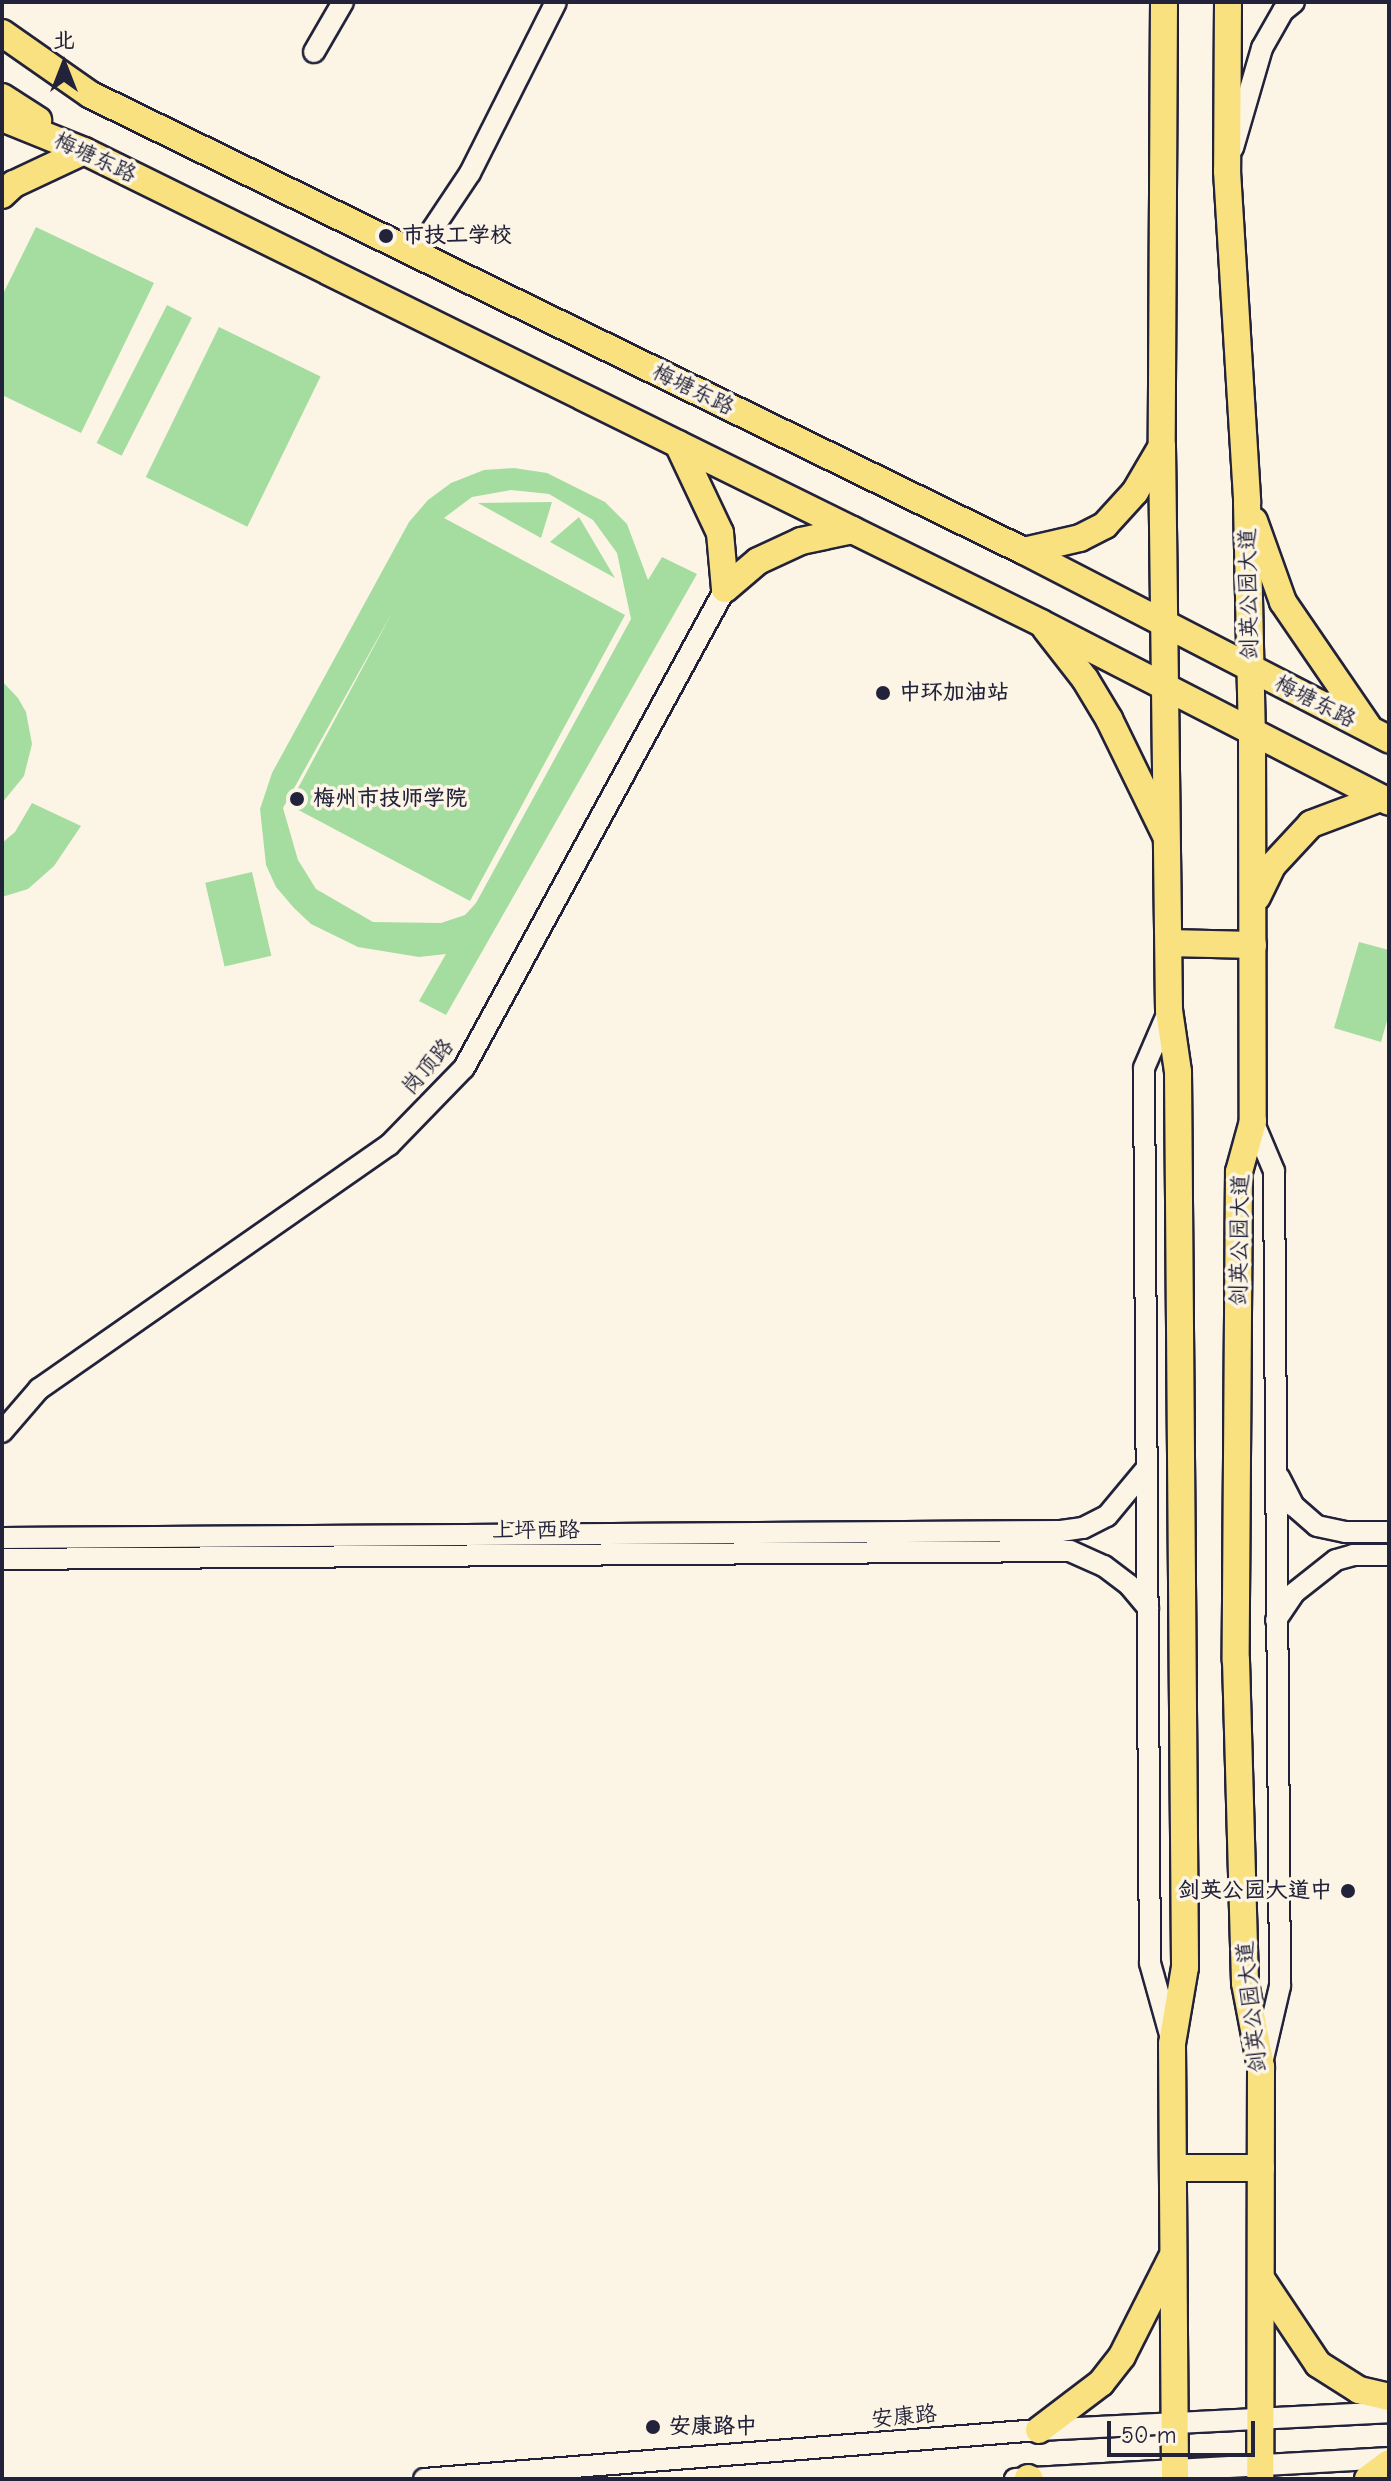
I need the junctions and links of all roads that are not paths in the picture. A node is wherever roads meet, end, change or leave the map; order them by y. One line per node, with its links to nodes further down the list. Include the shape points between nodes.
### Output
1 (343, 2): 7 (street)
2 (556, 2): 15 (street, via 470,173)
3 (1164, 2): 17 (main road)
4 (1228, 2): 13 (main road, 剑英公园大道)
5 (1294, 2): 13 (street, via 1262,48)
6 (2, 33): 9 (main road, 梅塘东路)
7 (314, 52)
8 (2, 53): 9 (main road)
9 (91, 95): 15 (main road, 梅塘东路)
10 (2, 97): 12 (main road)
11 (2, 118): 12 (main road, 梅塘东路)
12 (84, 151): 14 (main road, via 14,184); 16 (main road, 梅塘东路)
13 (1227, 171): 18 (main road, 剑英公园大道)
14 (2, 195)
15 (416, 254): 20 (main road, 梅塘东路)
16 (678, 444): 19 (main road, 梅塘东路); 21 (main road, via 720,533)
17 (1162, 446): 20 (main road, via 1135,492 1105,525 1080,538); 23 (main road)
18 (1247, 502): 24 (main road, 剑英公园大道); 27 (main road, via 1283,602)
19 (853, 530): 21 (main road, via 801,541 758,561); 22 (main road, 梅塘东路)
20 (1024, 551): 23 (main road, 梅塘东路)
21 (725, 589): 35 (street, 岗顶路, via 464,1068 389,1145 39,1389)
22 (1041, 623): 25 (main road, 梅塘东路); 29 (main road, via 1109,719)
23 (1166, 625): 24 (main road, 梅塘东路); 25 (main road)
24 (1250, 669): 26 (main road, 剑英公园大道); 27 (main road, 梅塘东路)
25 (1167, 688): 26 (main road, 梅塘东路); 29 (main road)
26 (1252, 732): 28 (main road, 梅塘东路); 30 (main road, 剑英公园大道)
27 (1381, 736)
28 (1384, 800): 30 (main road, via 1311,824 1272,866)
29 (1169, 844): 31 (main road)
30 (1253, 904): 32 (main road, 剑英公园大道)
31 (1169, 943): 32 (main road); 33 (main road)
32 (1253, 945): 34 (main road, 剑英公园大道)
33 (1169, 1010): 36 (street, via 1144,1068); 44 (main road, via 1178,1072 1185,1967)
34 (1253, 1121): 37 (street, via 1274,1171); 45 (main road, 剑英公园大道, via 1239,1172 1236,1660 1245,1983)
35 (2, 1432)
36 (1146, 1469): 39 (street, 上坪西路, via 1107,1516 1061,1531); 42 (street)
37 (1277, 1474): 38 (street, via 1294,1506 1317,1526); 43 (street)
38 (1389, 1532)
39 (2, 1538)
40 (1389, 1555): 43 (street, via 1336,1560 1294,1593)
41 (2, 1559): 42 (street, 上坪西路, via 1070,1551 1104,1566)
42 (1148, 1608): 44 (street, via 1150,1963)
43 (1276, 1620): 45 (street, via 1280,1986)
44 (1172, 2044): 46 (main road)
45 (1261, 2067): 47 (main road, 剑英公园大道)
46 (1174, 2168): 47 (main road); 48 (main road)
47 (1261, 2168): 49 (main road, 剑英公园大道)
48 (1175, 2252): 53 (main road); 54 (main road, via 1122,2356 1101,2383)
49 (1262, 2279): 50 (main road, via 1318,2364 1359,2390); 52 (main road, 剑英公园大道)
50 (1389, 2397)
51 (1389, 2412): 52 (street, 安康路)
52 (1261, 2418): 53 (street, 安康路); 56 (main road, 剑英公园大道)
53 (1175, 2423): 54 (street, 安康路); 57 (main road)
54 (1039, 2430): 59 (street, 安康路)
55 (1389, 2460): 56 (street); 61 (main road)
56 (1260, 2472): 57 (street)
57 (1175, 2474): 58 (street)
58 (1029, 2478): 60 (street)
59 (424, 2479)
60 (1015, 2479)
61 (1368, 2479)

